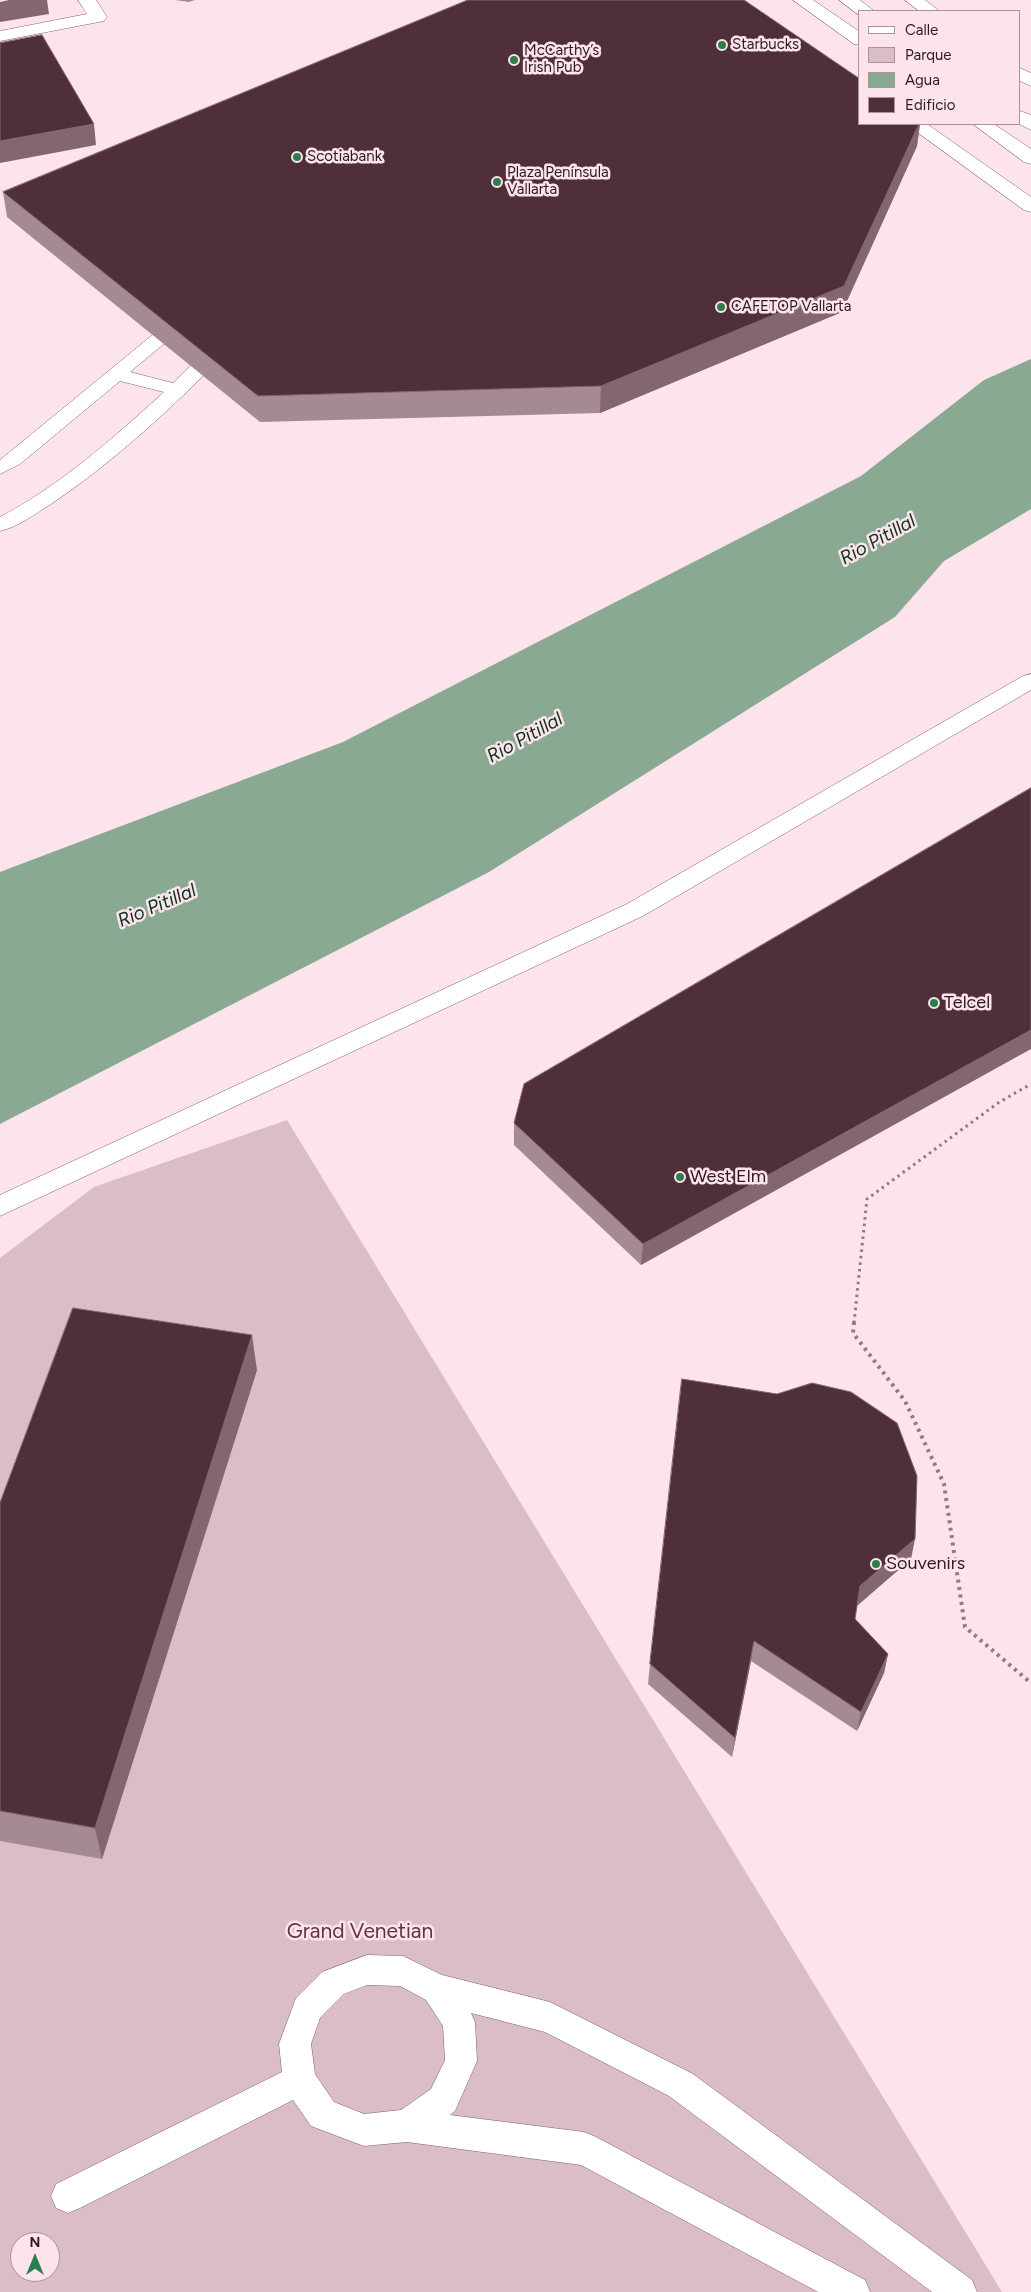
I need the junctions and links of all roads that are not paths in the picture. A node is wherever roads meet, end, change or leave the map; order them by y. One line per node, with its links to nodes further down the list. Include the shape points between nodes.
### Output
1 (87, 0): 7 (main road, via 98,17)
2 (802, 0): 8 (main road)
3 (848, 0): 5 (main road)
4 (914, 0): 6 (main road)
5 (863, 10)
6 (929, 10)
7 (0, 36)
8 (858, 39)
9 (916, 125): 12 (main road)
10 (983, 125): 11 (main road)
11 (1031, 158)
12 (1031, 206)
13 (196, 307): 15 (lane)
14 (232, 335): 16 (lane)
15 (118, 375): 16 (lane); 17 (lane)
16 (178, 390): 18 (lane, via 86,471 28,511)
17 (0, 468)
18 (0, 525)
19 (1031, 681): 20 (lane, via 636,910)
20 (0, 1206)
21 (437, 1989): 22 (lane, via 403,1971 366,1970 332,1983 307,2009 295,2044); 23 (lane, via 459,2022 461,2061 443,2100); 26 (lane, via 550,2018 681,2085)
22 (299, 2080): 23 (lane, via 323,2114 364,2130); 24 (lane)
23 (407, 2126): 25 (lane, via 584,2149)
24 (68, 2196)
25 (853, 2292)
26 (960, 2292)

